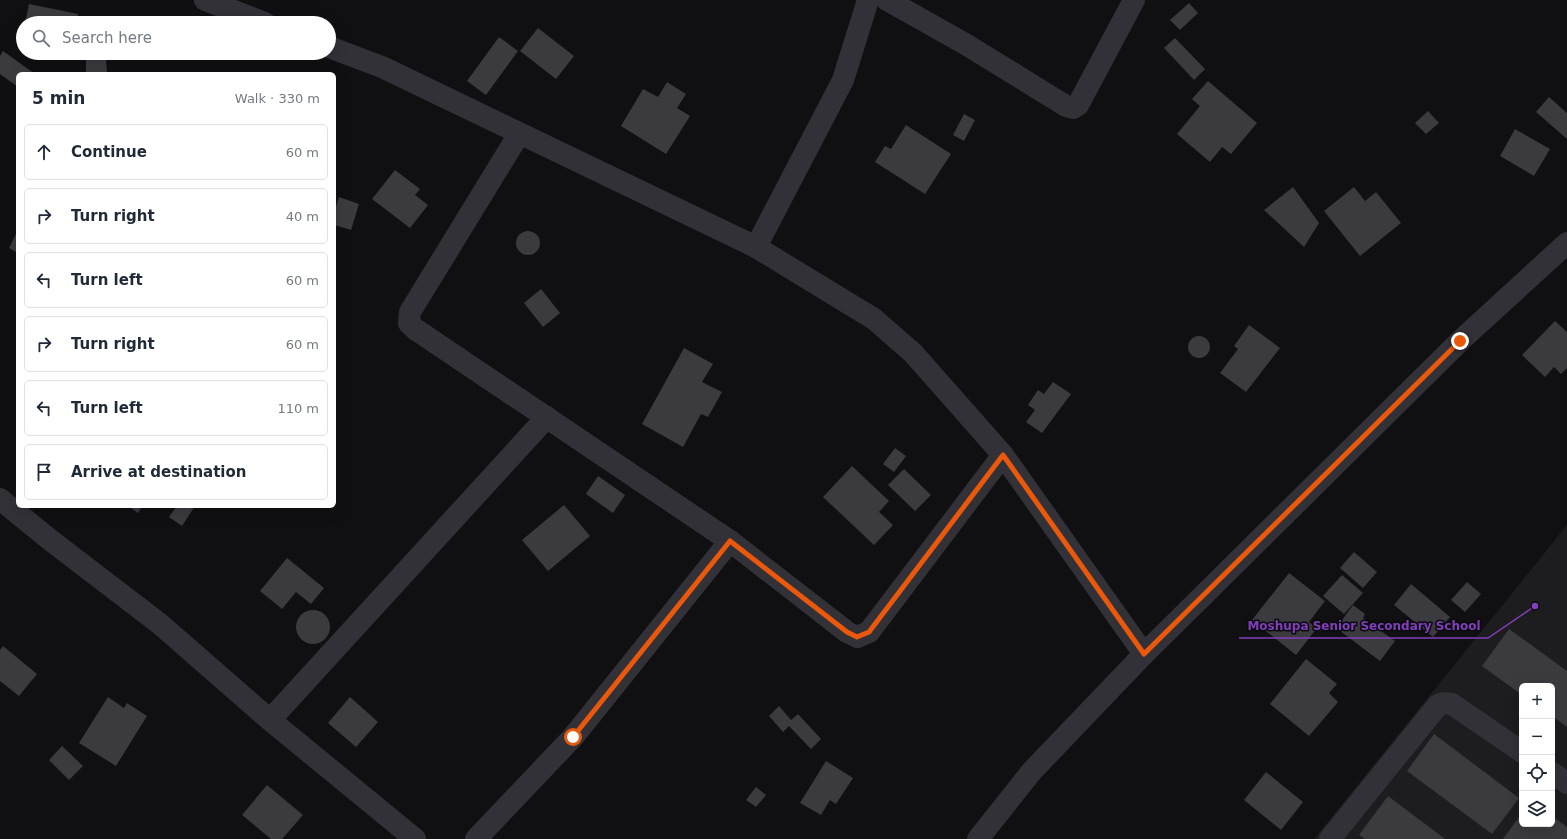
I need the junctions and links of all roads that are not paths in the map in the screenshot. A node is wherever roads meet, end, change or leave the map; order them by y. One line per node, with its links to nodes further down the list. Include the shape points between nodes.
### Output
1 (205, 0): 5 (street)
2 (868, 0): 9 (street, via 843,80)
3 (887, 0): 4 (street, via 1072,108 1078,105)
4 (1134, 0)
5 (247, 16)
6 (336, 50): 7 (street, via 382,67)
7 (519, 134): 9 (street); 10 (street, via 410,312 410,323 415,329)
8 (1567, 243): 14 (street, via 1460,341)
9 (756, 247): 11 (street, via 874,319 913,353)
10 (547, 417): 13 (street); 15 (street)
11 (1003, 455): 13 (street, via 869,632 857,637 847,632); 14 (street)
12 (0, 499): 15 (street, via 160,624)
13 (730, 541): 20 (street, via 573,737)
14 (1144, 654): 21 (street, via 1032,771)
15 (270, 720): 19 (street)
16 (1519, 750): 22 (street, via 1452,704 1438,705)
17 (1555, 775): 18 (street)
18 (1567, 783)
19 (414, 839)
20 (476, 839)
21 (978, 839)
22 (1330, 839)

